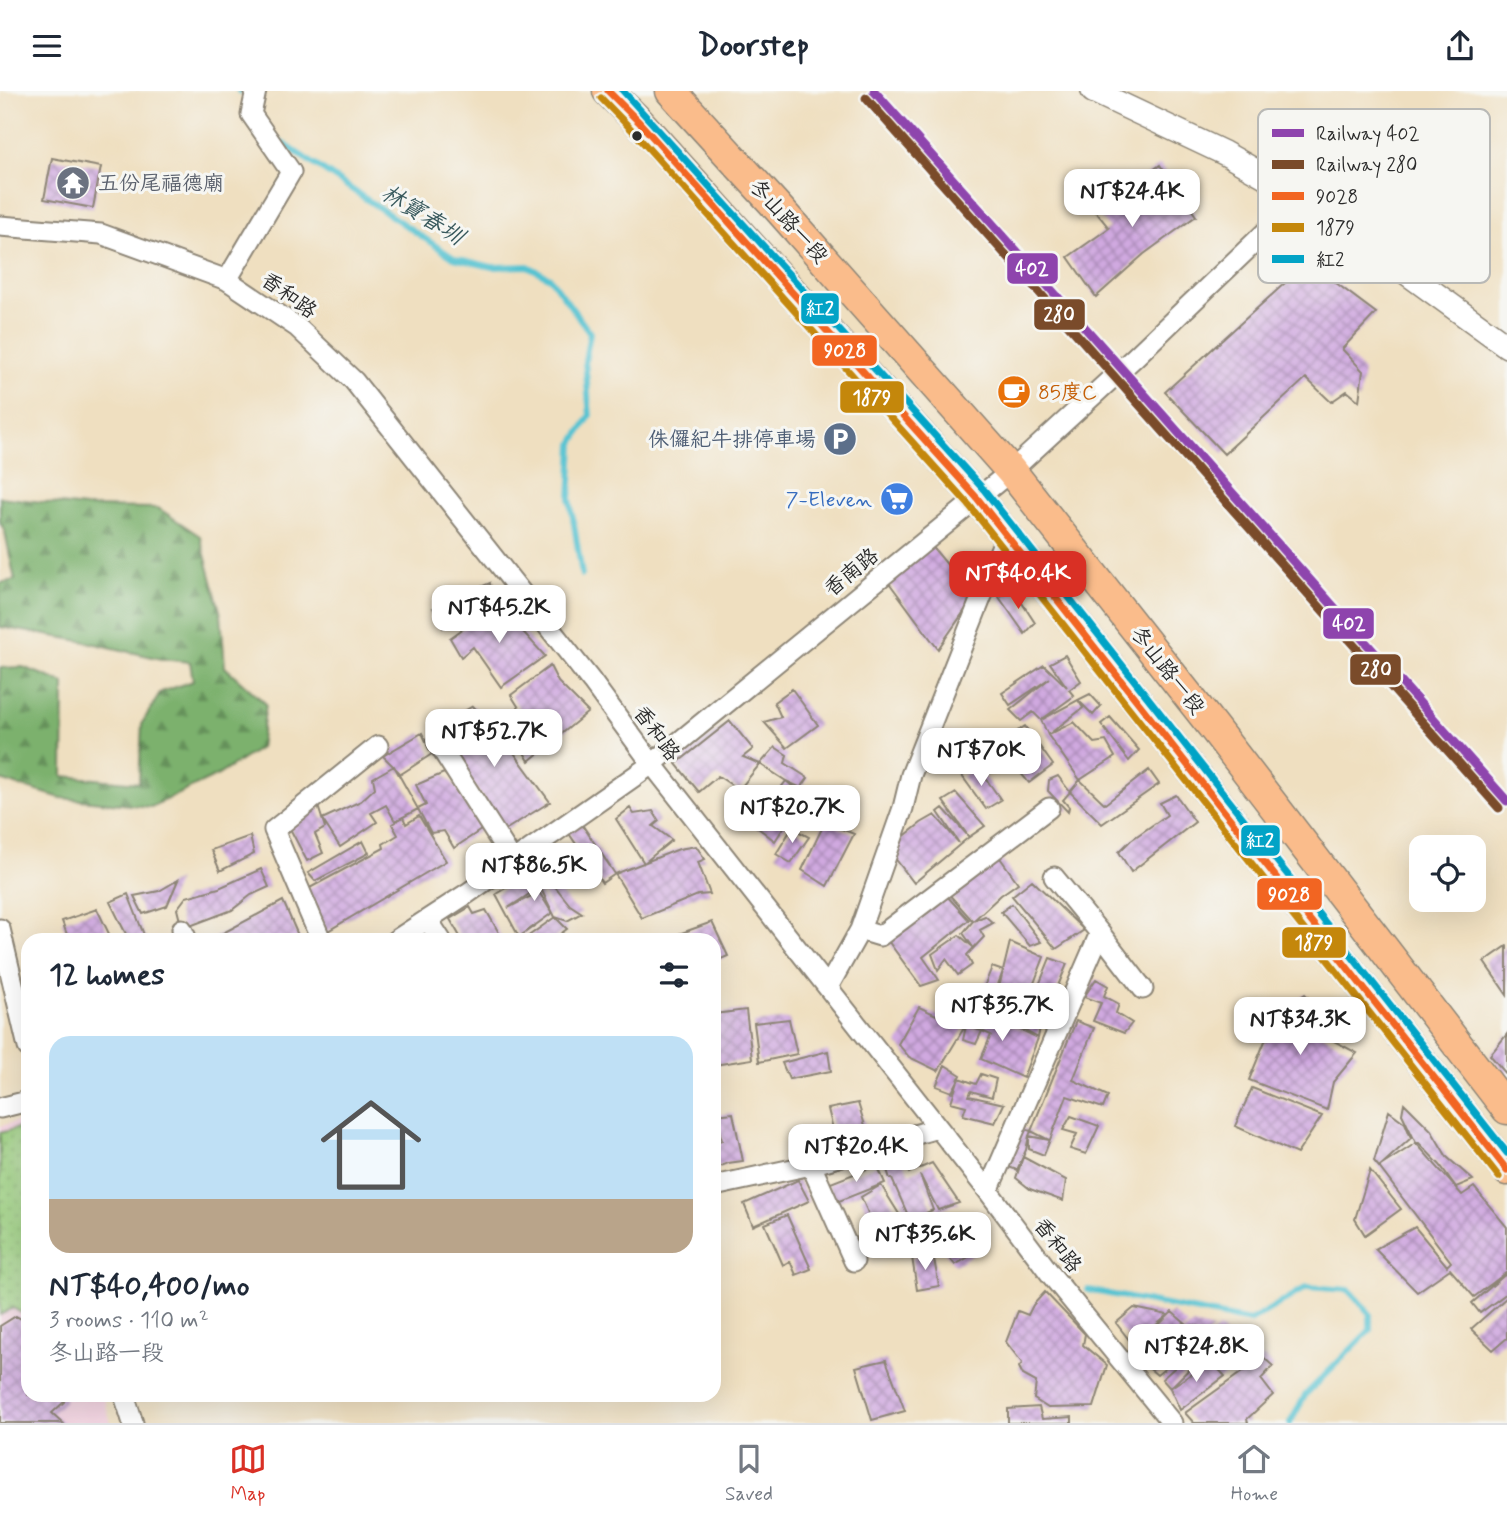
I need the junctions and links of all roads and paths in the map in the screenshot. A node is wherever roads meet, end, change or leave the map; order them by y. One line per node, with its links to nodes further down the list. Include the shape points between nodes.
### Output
1 (256, 91): 8 (street, via 251,114 291,172)
2 (608, 91): 12 (main road, 冬山路一段)
3 (671, 91): 11 (main road, 冬山路一段)
4 (1093, 91): 5 (street)
5 (1258, 172)
6 (0, 226): 8 (street, 香和路, via 101,234)
7 (1258, 239): 11 (street, 香南路)
8 (227, 280): 16 (street, 香和路, via 298,327 354,381)
9 (1420, 283): 10 (street)
10 (1507, 346)
11 (1011, 471): 12 (street, 香南路); 32 (main road, 冬山路一段)
12 (977, 498): 13 (main road, 冬山路一段); 16 (street, 香南路)
13 (1006, 535): 22 (street, via 911,775); 35 (main road, 冬山路一段)
14 (437, 742): 18 (street)
15 (378, 746): 23 (street, via 274,830)
16 (652, 764): 18 (street, 香南路); 27 (street, 香和路)
17 (1049, 808): 22 (street, via 880,936)
18 (513, 861): 20 (street, 香南路)
19 (1054, 877): 26 (street)
20 (428, 920): 24 (street, 香南路); 25 (street)
21 (0, 929): 29 (street)
22 (859, 930): 27 (street)
23 (318, 933)
24 (407, 933)
25 (436, 933)
26 (1100, 933): 28 (street); 37 (street)
27 (828, 987): 33 (street, 香和路)
28 (1143, 989)
29 (21, 1018)
30 (21, 1103): 31 (street)
31 (0, 1108)
32 (1507, 1109)
33 (938, 1128): 34 (street); 37 (street, 香和路)
34 (811, 1164): 36 (street); 38 (street)
35 (1507, 1170)
36 (721, 1184)
37 (988, 1191): 41 (street, 香和路)
38 (854, 1261)
39 (126, 1402): 40 (street)
40 (133, 1423)
41 (1172, 1423)

